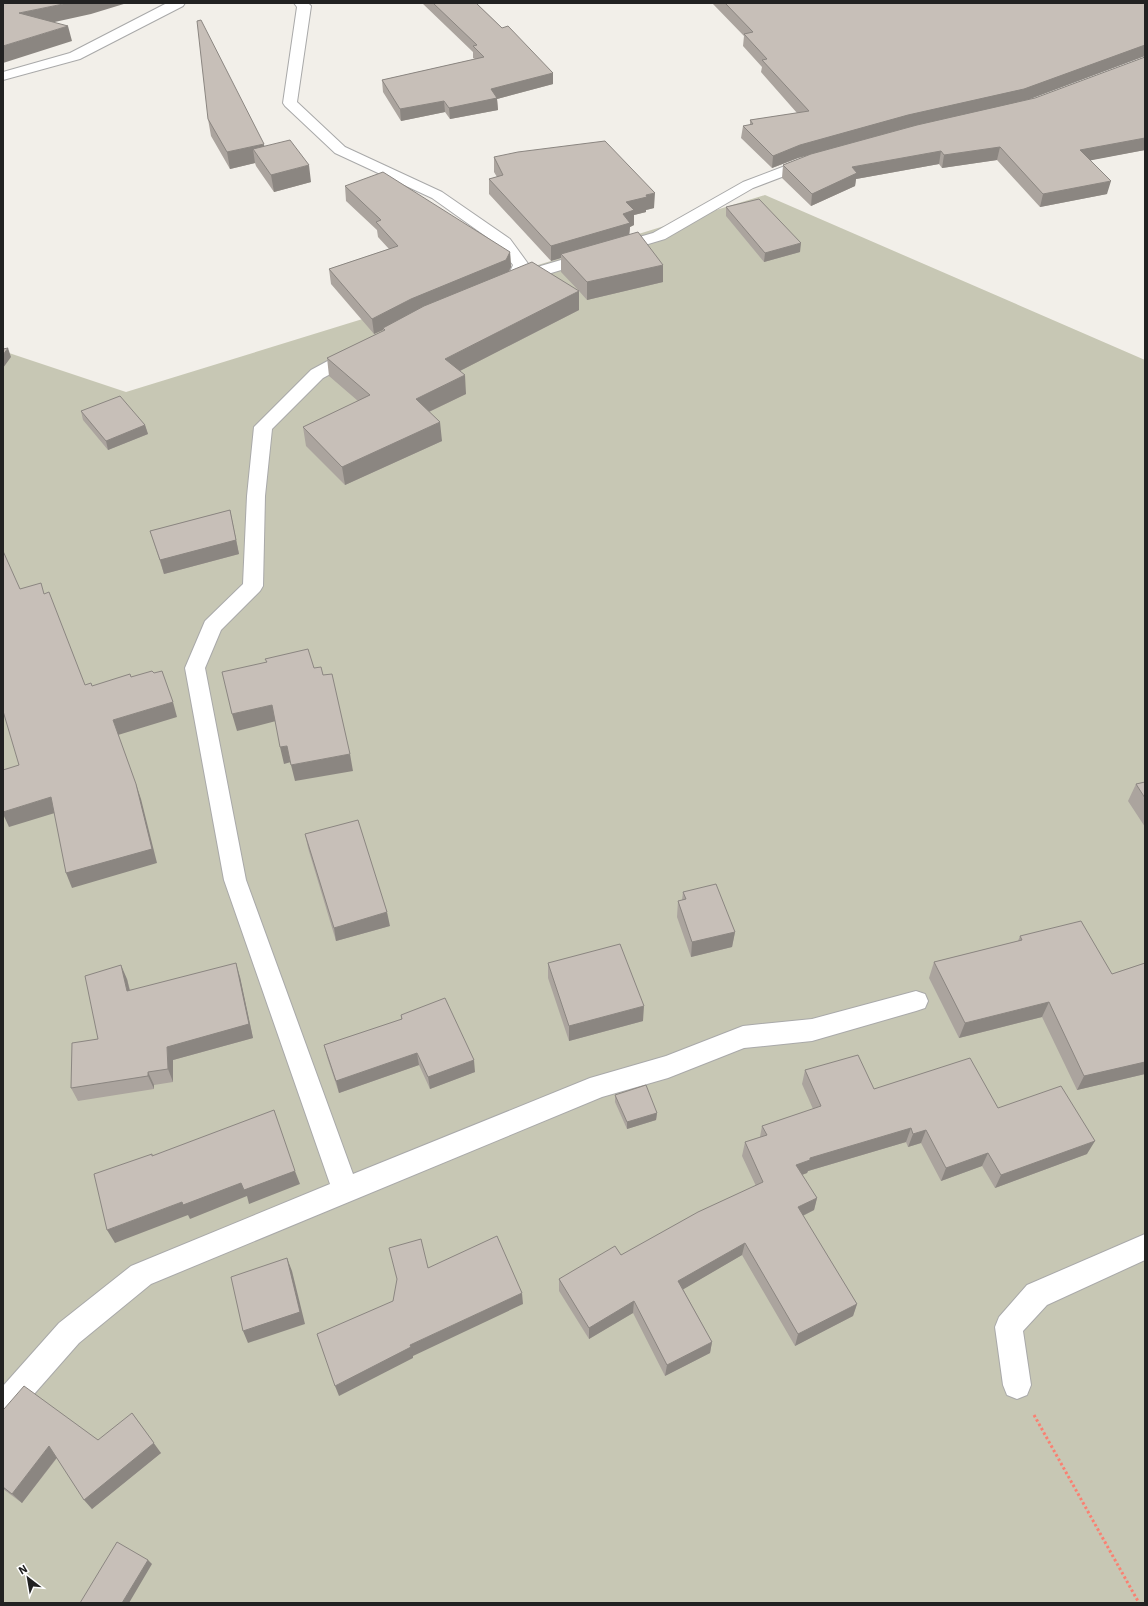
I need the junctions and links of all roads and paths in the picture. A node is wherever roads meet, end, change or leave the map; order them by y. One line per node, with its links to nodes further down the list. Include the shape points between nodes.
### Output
1 (178, 3): 3 (street, via 75,56)
2 (301, 3): 5 (street, via 304,6 290,103 340,150 437,195 504,242 521,265)
3 (3, 76)
4 (827, 156): 5 (street, via 804,162 748,185 660,236)
5 (515, 279): 6 (street)
6 (485, 291)
7 (371, 344): 9 (street, via 317,374 263,427 256,496 253,586 212,626 195,668 235,880)
8 (916, 1001): 9 (street, via 812,1030 743,1037 668,1067 599,1086)
9 (345, 1190): 12 (street, via 141,1275 69,1333)
10 (1145, 1247): 11 (street, via 1037,1295 1009,1327)
11 (1017, 1385): 13 (path)
12 (3, 1408)
13 (1139, 1603)

